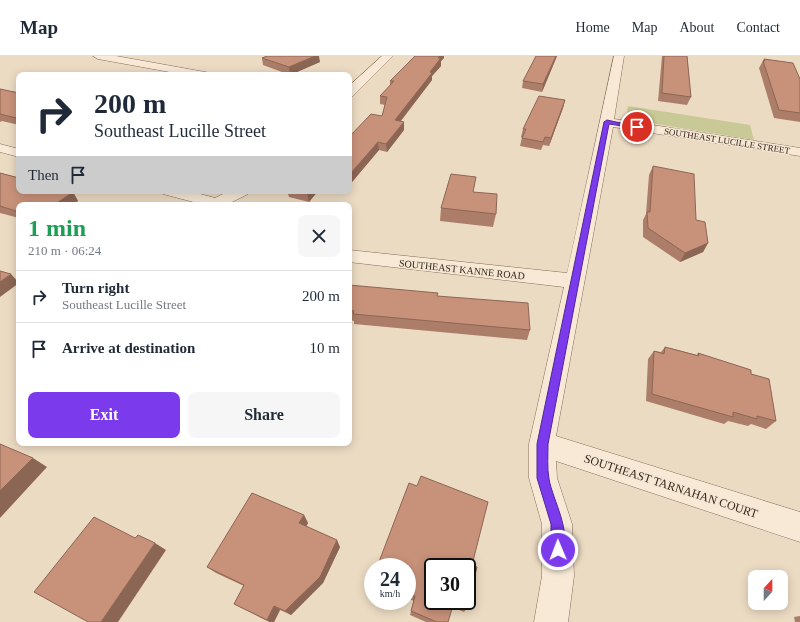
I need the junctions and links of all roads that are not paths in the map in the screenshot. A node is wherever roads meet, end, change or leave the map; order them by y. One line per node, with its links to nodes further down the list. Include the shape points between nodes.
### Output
1 (98, 56): 5 (street)
2 (148, 56): 5 (street)
3 (388, 56): 7 (street)
4 (619, 56): 8 (street)
5 (135, 62): 6 (street)
6 (189, 72)
7 (352, 90)
8 (607, 122): 11 (street, SOUTHEAST LUCILLE STREET); 17 (street)
9 (0, 148): 10 (street)
10 (16, 152)
11 (800, 152)
12 (180, 194): 14 (street)
13 (236, 194): 15 (street)
14 (210, 202)
15 (221, 202)
16 (352, 256): 17 (street, SOUTHEAST KANNE ROAD)
17 (575, 281): 18 (street)
18 (542, 444): 19 (street, SOUTHEAST TARNAHAN COURT); 20 (street, via 543,478 557,524 558,576)
19 (800, 527)
20 (550, 622)

